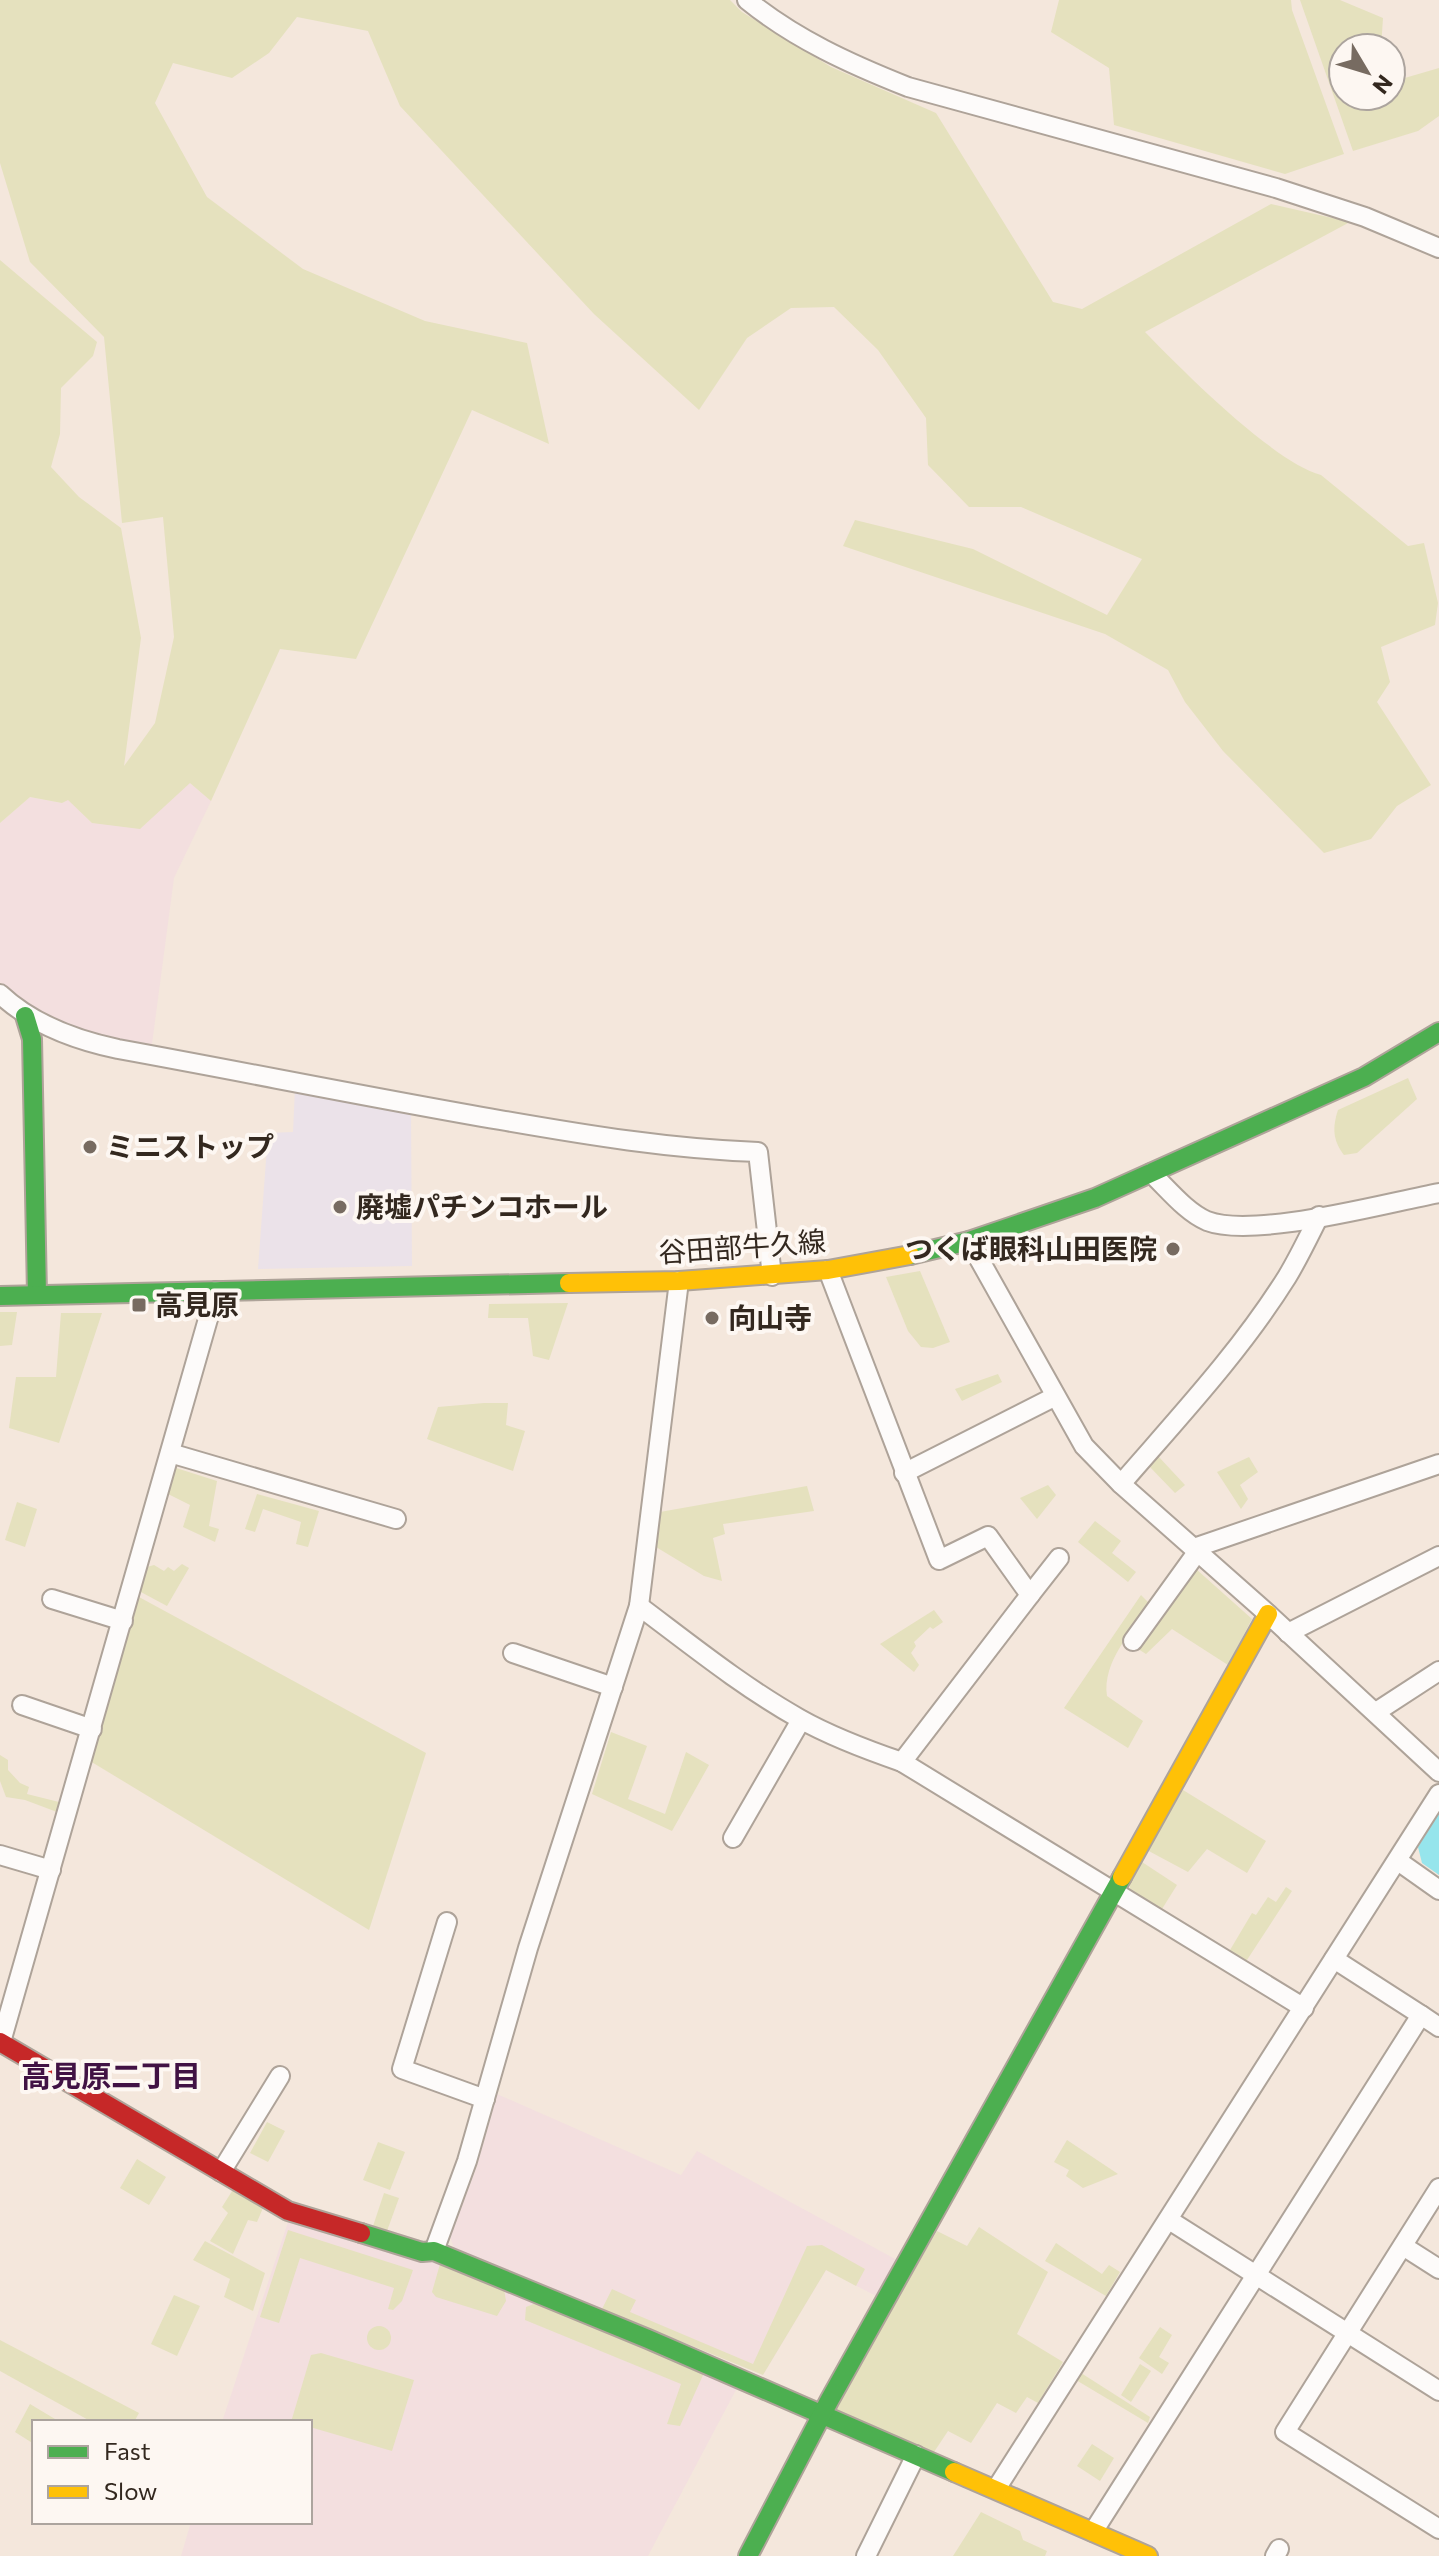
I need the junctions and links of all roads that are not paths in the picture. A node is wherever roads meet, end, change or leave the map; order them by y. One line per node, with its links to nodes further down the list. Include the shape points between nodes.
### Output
1 (747, 0): 2 (street, via 825,51 908,87 1276,188)
2 (1439, 248)
3 (0, 994): 4 (street)
4 (25, 1016): 11 (street, via 95,1044 418,1106 636,1143 758,1152); 14 (street, via 32,1039)
5 (1439, 1032): 6 (street, 谷田部牛久線, via 1364,1077)
6 (1151, 1173): 8 (street, via 1195,1214 1220,1224 1258,1226); 9 (street, 谷田部牛久線)
7 (1439, 1193): 8 (street)
8 (1319, 1216): 20 (street, via 1252,1327)
9 (969, 1241): 10 (street, 谷田部牛久線); 16 (street)
10 (828, 1270): 11 (street, 谷田部牛久線); 19 (street)
11 (772, 1276): 12 (street, 谷田部牛久線)
12 (679, 1281): 13 (street, 谷田部牛久線); 27 (street)
13 (216, 1291): 14 (street, 谷田部牛久線); 17 (street)
14 (37, 1295): 15 (street, 谷田部牛久線)
15 (0, 1296)
16 (1054, 1397): 19 (street); 20 (street, via 1084,1446)
17 (170, 1453): 21 (street); 29 (street)
18 (1439, 1464): 22 (street)
19 (904, 1473): 25 (street, via 939,1560 988,1536)
20 (1121, 1484): 22 (street)
21 (396, 1519)
22 (1196, 1550): 28 (street); 31 (street)
23 (1439, 1556): 30 (street)
24 (1059, 1558): 25 (street)
25 (1030, 1595): 39 (street)
26 (52, 1599): 29 (street)
27 (639, 1606): 34 (street); 37 (street, via 730,1675)
28 (1268, 1614): 30 (street); 47 (street)
29 (123, 1621): 38 (street)
30 (1288, 1633): 36 (street)
31 (1133, 1641)
32 (513, 1653): 34 (street)
33 (1439, 1671): 36 (street)
34 (613, 1687): 55 (street)
35 (22, 1705): 38 (street)
36 (1376, 1712): 40 (street)
37 (801, 1720): 39 (street); 42 (street)
38 (92, 1729): 45 (street)
39 (902, 1762): 47 (street)
40 (1439, 1772)
41 (1439, 1794): 44 (street)
42 (733, 1838)
43 (0, 1855): 45 (street)
44 (1398, 1861): 46 (street); 49 (street)
45 (51, 1870): 53 (street)
46 (1439, 1890)
47 (1116, 1891): 50 (street); 65 (street)
48 (447, 1922): 55 (street, via 402,2069)
49 (1334, 1959): 50 (street); 51 (street)
50 (1304, 2008): 58 (street)
51 (1421, 2015): 52 (street); 62 (street)
52 (1439, 2027)
53 (0, 2043): 56 (street)
54 (280, 2076): 56 (street)
55 (485, 2099): 60 (street)
56 (221, 2172): 60 (street, via 288,2211 422,2252)
57 (1439, 2188): 59 (street)
58 (1169, 2220): 62 (street); 67 (street)
59 (1403, 2246): 61 (street); 63 (street)
60 (434, 2251): 65 (street)
61 (1439, 2269)
62 (1255, 2276): 63 (street); 69 (street)
63 (1348, 2334): 64 (street); 68 (street, via 1285,2432)
64 (1439, 2391)
65 (822, 2415): 66 (street); 70 (street)
66 (916, 2455): 67 (street); 71 (street)
67 (996, 2489): 69 (street)
68 (1439, 2529)
69 (1093, 2532): 72 (street)
70 (748, 2556)
71 (866, 2556)
72 (1148, 2556)

